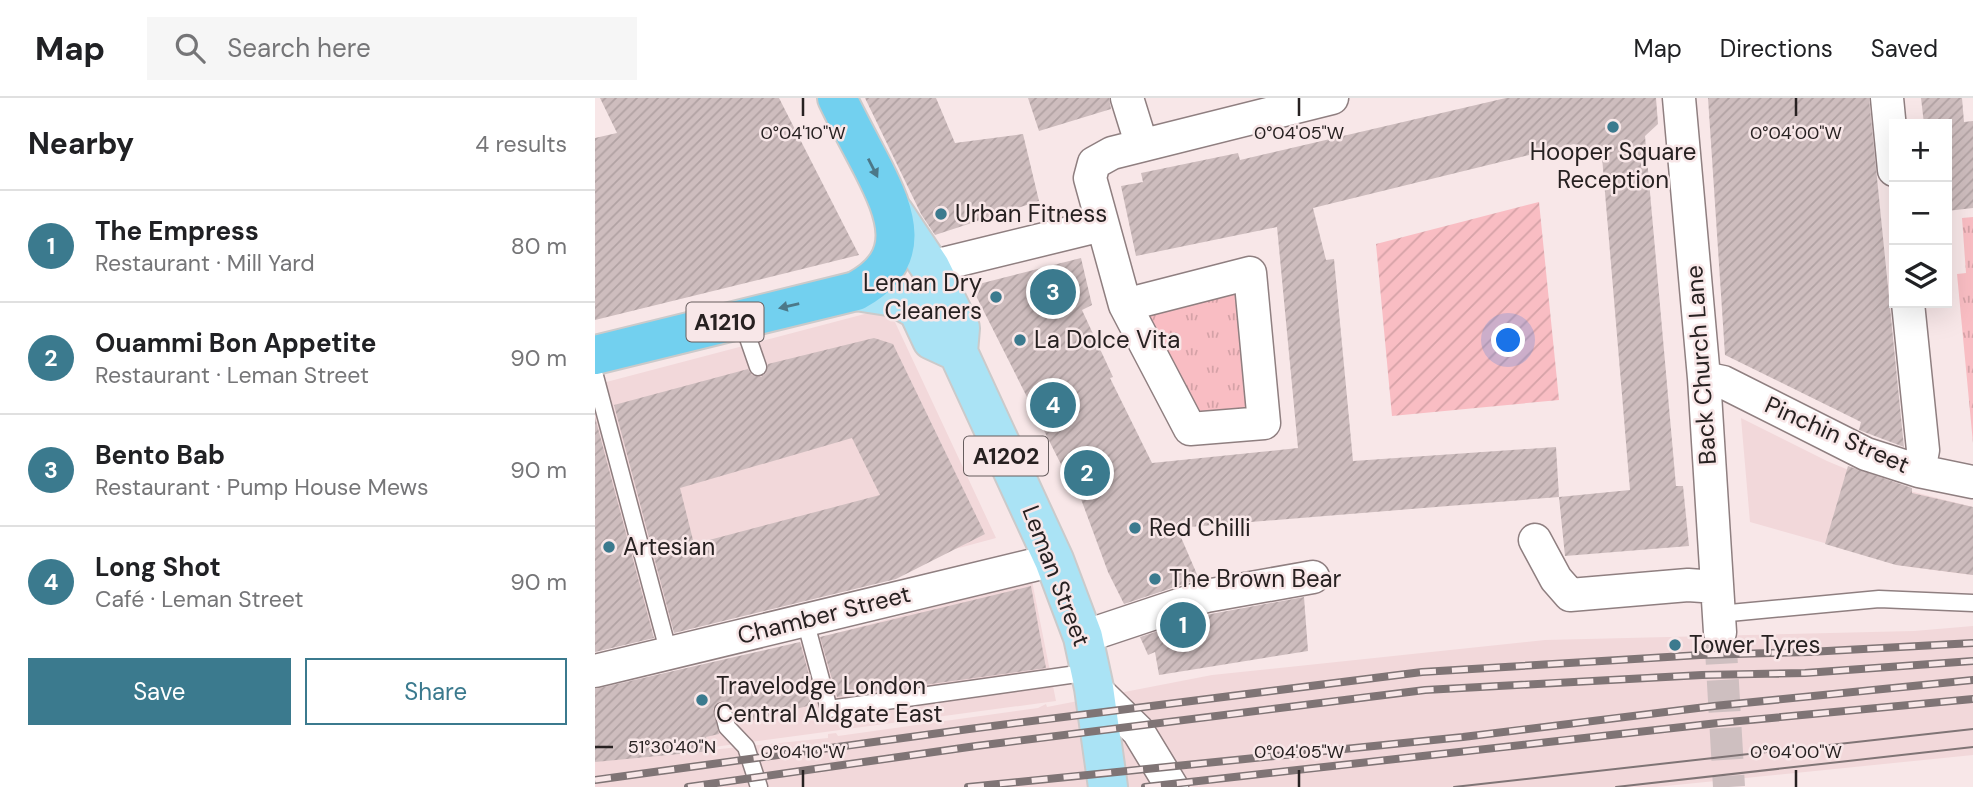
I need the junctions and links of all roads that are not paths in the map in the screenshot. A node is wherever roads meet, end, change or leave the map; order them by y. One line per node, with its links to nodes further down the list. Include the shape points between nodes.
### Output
1 (837, 98): 8 (highway, Leman Street / A1202, one-way to 8)
2 (1127, 98): 7 (street)
3 (1332, 98): 7 (street)
4 (1679, 98): 19 (street, Back Church Lane)
5 (1887, 98): 6 (street)
6 (1889, 119)
7 (1141, 144): 9 (street, via 1094,163 1090,178)
8 (894, 213): 10 (main road, Leman Street / A1202); 11 (highway, A1210, via 896,236 885,271)
9 (1094, 227): 10 (street); 13 (street)
10 (930, 267): 15 (main road, Leman Street / A1202, via 960,328)
11 (856, 291): 14 (highway, A1210, one-way to 14); 15 (main road, via 895,297 919,310 932,340)
12 (1909, 308): 20 (street, via 1923,450)
13 (1119, 315): 13 (street, via 1250,273 1263,423 1190,429)
14 (741, 317): 16 (highway, A1210); 17 (lane)
15 (958, 352): 23 (main road, Leman Street / A1202)
16 (595, 355)
17 (758, 367)
18 (595, 376): 28 (lane)
19 (1704, 378): 20 (street, Pinchin Street, via 1723,382 1866,454); 26 (street, Back Church Lane)
20 (1919, 471): 21 (street, Pinchin Street)
21 (1973, 482)
22 (1535, 540): 26 (street, via 1570,595 1688,585)
23 (1054, 560): 27 (street, Chamber Street); 29 (main road, Leman Street / A1202)
24 (1313, 577): 29 (street, via 1206,596)
25 (1973, 603): 26 (lane, via 1879,598)
26 (1719, 611)
27 (804, 620): 28 (street, Chamber Street, via 708,651); 29 (lane, via 829,709)
28 (669, 654): 30 (street, Chamber Street)
29 (1089, 666): 33 (main road, Leman Street / A1202); 34 (street, Leman Street, via 1138,731)
30 (595, 671)
31 (723, 711): 32 (lane, via 727,727 746,747)
32 (759, 787)
33 (1108, 787)
34 (1172, 787)

